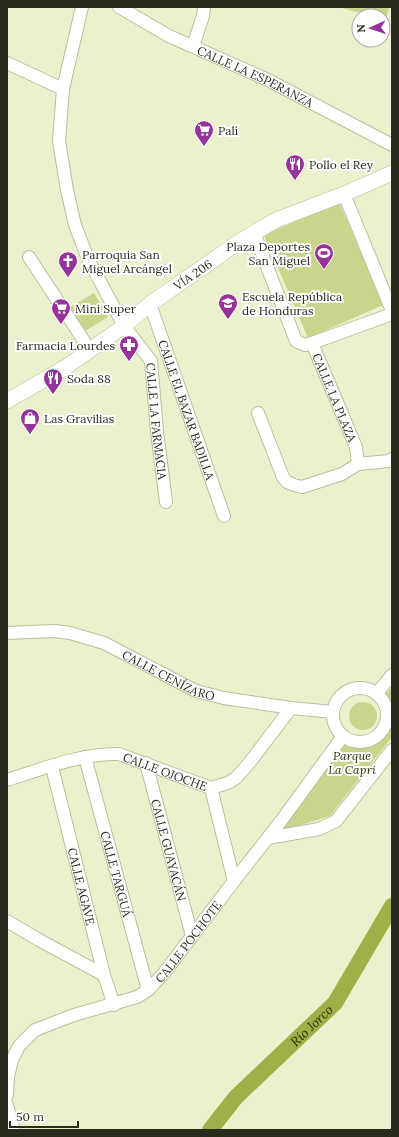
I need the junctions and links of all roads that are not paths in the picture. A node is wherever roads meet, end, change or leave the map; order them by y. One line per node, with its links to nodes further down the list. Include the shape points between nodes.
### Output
1 (82, 7): 6 (street, CALLE LA FARMACIA)
2 (119, 7): 4 (street, CALLE LA ESPERANZA, via 169,36)
3 (204, 7): 4 (street)
4 (193, 46): 7 (street, CALLE LA ESPERANZA, via 268,80)
5 (7, 63): 6 (street)
6 (63, 89): 14 (street, CALLE LA FARMACIA, via 59,141 75,225 88,259)
7 (392, 145)
8 (392, 173): 9 (main road, VÍA 206)
9 (344, 194): 10 (main road, VÍA 206, via 276,220); 13 (street)
10 (254, 233): 12 (main road, VÍA 206); 15 (street, CALLE LA PLAZA, via 296,341 306,345)
11 (30, 257): 16 (street)
12 (150, 304): 14 (main road, VÍA 206); 22 (street, CALLE EL BAZAR BADILLA)
13 (392, 313): 15 (street)
14 (124, 326): 16 (main road, VÍA 206); 21 (street, CALLE LA FARMACIA, via 150,361)
15 (312, 343): 20 (street, CALLE LA PLAZA, via 356,447)
16 (90, 350): 17 (main road, VÍA 206)
17 (7, 401)
18 (258, 413): 20 (street, via 287,482 302,487 342,474)
19 (392, 459): 20 (street)
20 (358, 464)
21 (166, 502)
22 (224, 516)
23 (7, 633): 26 (street, CALLE CENÍZARO, via 70,633 104,643 196,691)
24 (392, 675): 25 (street)
25 (378, 693): 27 (street, via 367,688 348,690 336,703); 28 (street, via 388,714 382,731 364,742)
26 (291, 708): 27 (street, CALLE CENÍZARO); 34 (street, CALLE OJOCHE, via 236,778)
27 (333, 712): 28 (street, via 337,729)
28 (343, 736): 35 (street, CALLE POCHOTE)
29 (392, 750): 35 (street, via 336,822 320,829)
30 (85, 757): 31 (street, CALLE OJOCHE, via 119,754); 32 (street, CALLE OJOCHE); 40 (street, CALLE TARGUÁ)
31 (146, 763): 34 (street, CALLE OJOCHE); 38 (street, CALLE GUAYACÁN)
32 (52, 767): 33 (street, CALLE OJOCHE); 39 (street, CALLE AGAVE)
33 (7, 780)
34 (211, 788): 36 (street)
35 (268, 838): 36 (street, CALLE POCHOTE)
36 (234, 881): 38 (street, CALLE POCHOTE)
37 (7, 921): 39 (street)
38 (192, 936): 40 (street, CALLE POCHOTE)
39 (104, 975): 41 (street, CALLE AGAVE)
40 (148, 990): 41 (street, CALLE POCHOTE)
41 (114, 1005): 42 (street, CALLE POCHOTE, via 74,1015 35,1030 19,1046 12,1060)
42 (7, 1095)
43 (7, 1105): 44 (street)
44 (14, 1130)

